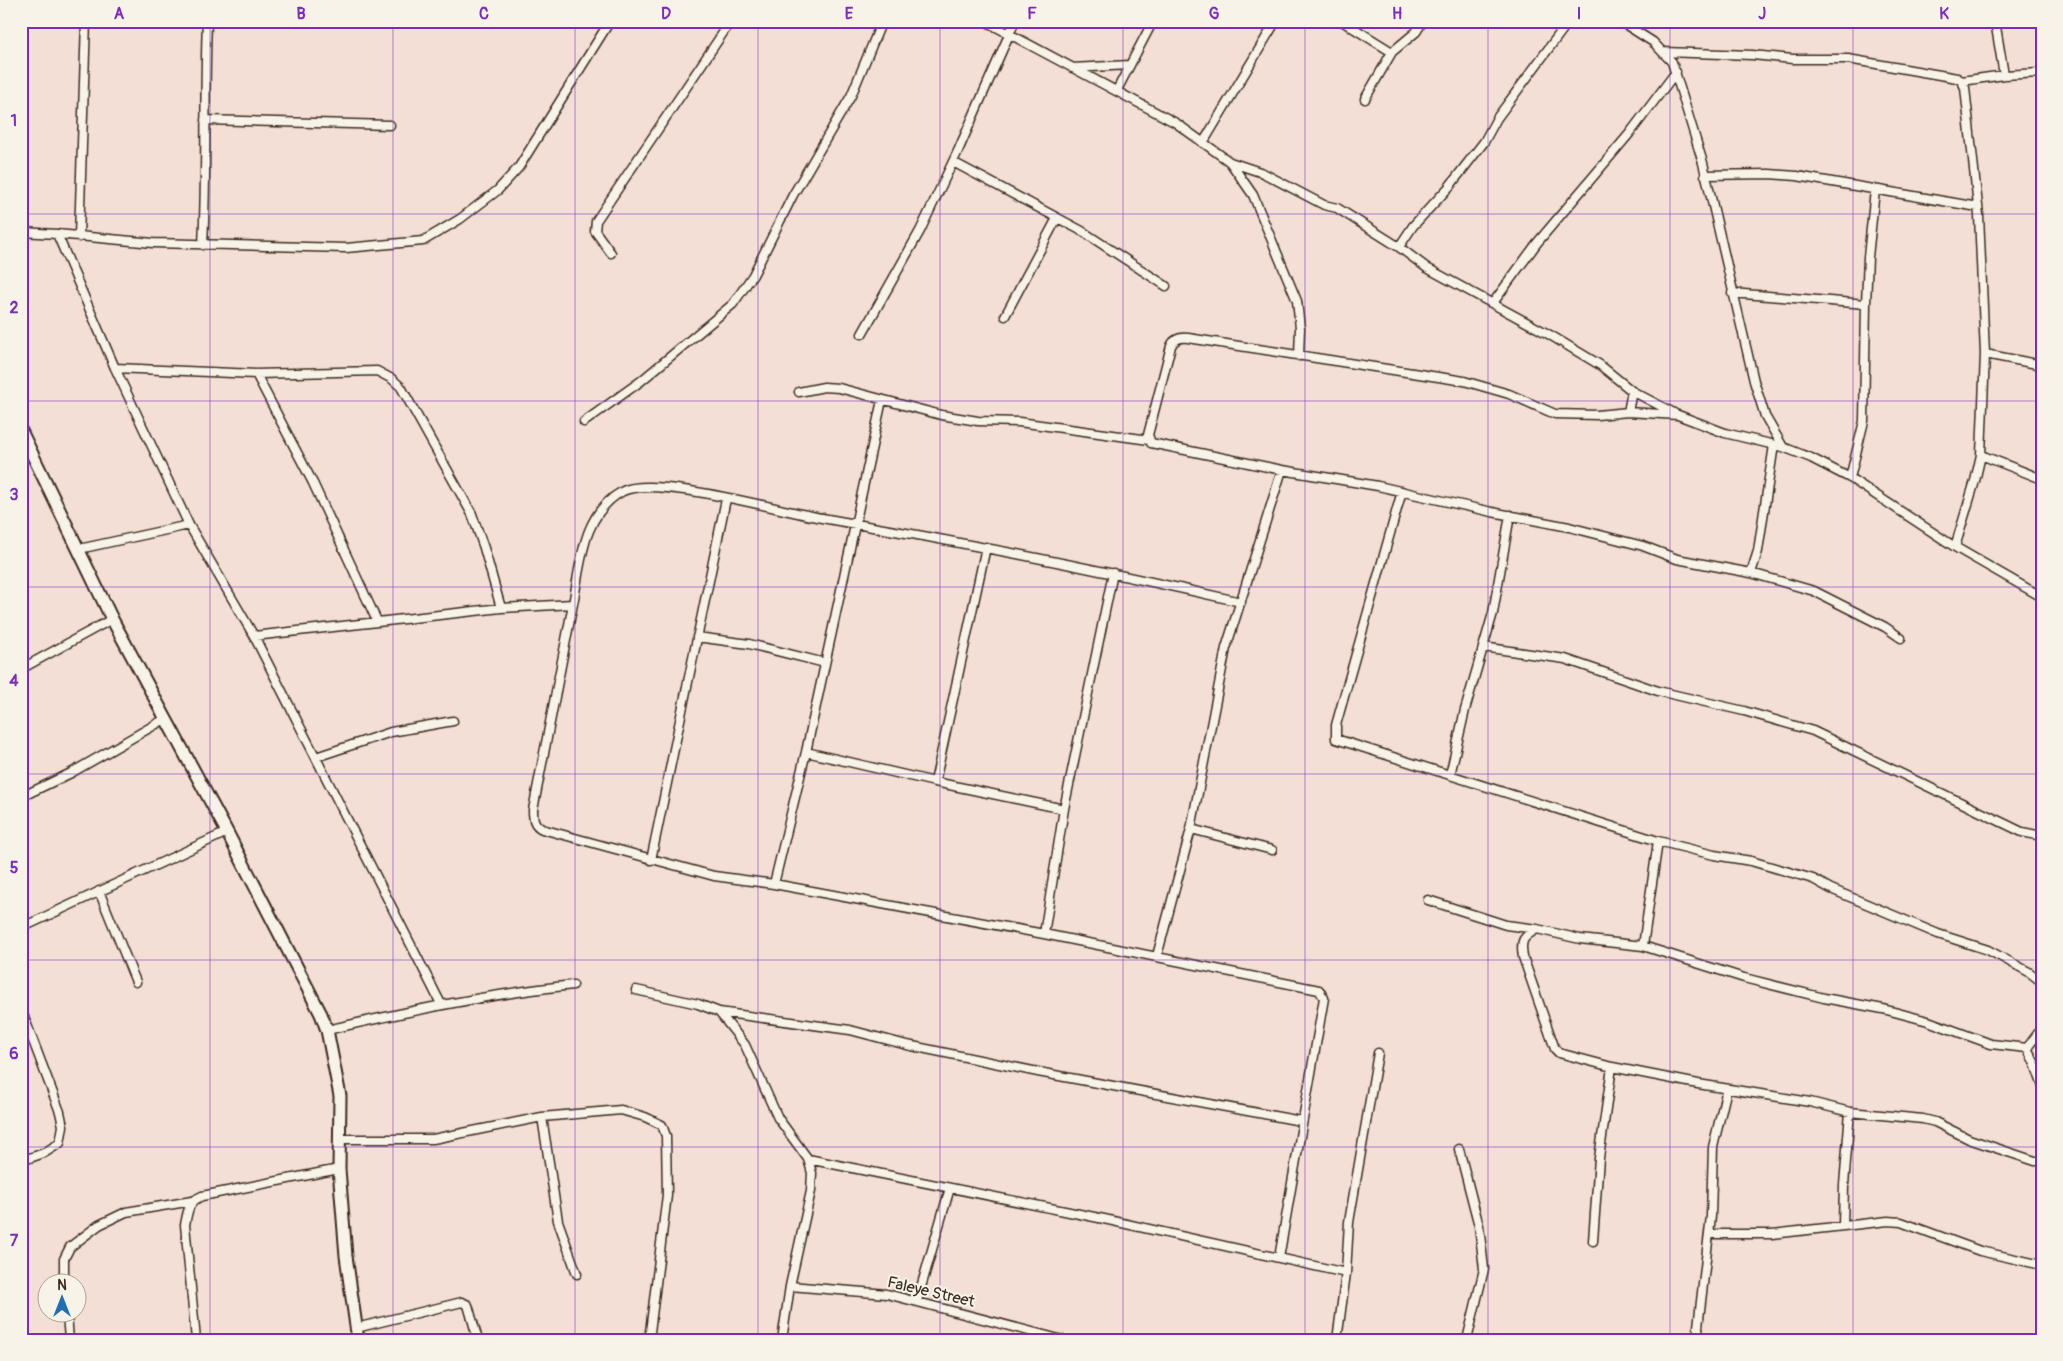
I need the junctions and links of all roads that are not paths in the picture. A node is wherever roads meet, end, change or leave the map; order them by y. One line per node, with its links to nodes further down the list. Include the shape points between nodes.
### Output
1 (86, 21): 38 (street)
2 (207, 21): 27 (street)
3 (598, 21): 15 (street)
4 (731, 21): 41 (street, via 596,221 595,232)
5 (882, 21): 58 (street, via 851,96 793,195 753,276 734,304 642,381)
6 (985, 21): 16 (street)
7 (1015, 21): 16 (street)
8 (1153, 21): 19 (street)
9 (1276, 21): 29 (street)
10 (1342, 21): 17 (street)
11 (1423, 21): 17 (street, via 1416,32)
12 (1569, 21): 40 (street, via 1497,118 1484,142)
13 (1620, 21): 18 (street)
14 (1995, 21): 23 (street)
15 (608, 24): 39 (street, via 519,167 498,190 423,242 346,248)
16 (1009, 34): 20 (street); 30 (street)
17 (1392, 52): 26 (street)
18 (1663, 52): 21 (street); 24 (street, via 1848,59)
19 (1130, 65): 20 (street); 25 (street)
20 (1071, 68): 25 (street)
21 (1676, 72): 32 (street); 44 (street, via 1630,133 1537,242)
22 (2042, 73): 23 (street)
23 (2004, 75): 24 (street)
24 (1962, 80): 34 (street)
25 (1116, 90): 29 (street)
26 (1365, 99)
27 (206, 120): 28 (street); 39 (street)
28 (390, 125)
29 (1203, 142): 31 (street)
30 (953, 162): 35 (street); 47 (street, via 920,231)
31 (1230, 162): 40 (street, via 1263,173 1324,205 1337,208); 49 (street, via 1253,195 1296,301 1300,328)
32 (1705, 175): 33 (street, via 1798,176); 43 (street)
33 (1875, 190): 34 (street); 45 (street)
34 (1978, 207): 48 (street)
35 (1057, 218): 42 (street); 46 (street)
36 (21, 232): 37 (street)
37 (57, 234): 38 (street); 51 (street)
38 (79, 237): 39 (street)
39 (203, 245)
40 (1399, 247): 44 (street, via 1427,268)
41 (611, 252)
42 (1166, 286)
43 (1732, 293): 45 (street); 62 (street, via 1756,389 1765,416)
44 (1493, 303): 53 (street, via 1600,365)
45 (1866, 304): 65 (street, via 1864,421)
46 (1005, 316)
47 (862, 334)
48 (1985, 354): 50 (street); 63 (street)
49 (1299, 356): 56 (street, via 1464,382 1509,394 1555,414); 60 (street, via 1181,337 1173,342)
50 (2042, 365)
51 (115, 368): 52 (street); 71 (street)
52 (256, 374): 80 (street, via 370,371 380,372 401,387 472,514); 82 (street, via 313,483)
53 (1632, 391): 56 (street); 57 (street)
54 (799, 392): 55 (street, via 839,388)
55 (882, 400): 60 (street, via 978,421 1020,422); 70 (street)
56 (1628, 412): 57 (street)
57 (1678, 415): 61 (street, via 1725,433)
58 (584, 422)
59 (21, 431): 74 (street)
60 (1149, 440): 64 (street)
61 (1774, 445): 62 (street); 76 (street, via 1758,552)
62 (1783, 448): 65 (street)
63 (1981, 455): 66 (street); 73 (street)
64 (1282, 470): 67 (street); 78 (street)
65 (1850, 478): 73 (street)
66 (2042, 479)
67 (1402, 491): 69 (street); 93 (street, via 1336,724 1336,739)
68 (726, 499): 70 (street); 79 (street, via 672,487 638,486 624,490 603,504 586,537); 84 (street)
69 (1510, 515): 76 (street, via 1643,546 1677,559); 86 (street, via 1493,613)
70 (855, 522): 72 (street); 87 (street)
71 (189, 525): 74 (street); 83 (street)
72 (986, 547): 75 (street); 94 (street)
73 (1955, 548): 77 (street)
74 (80, 549): 81 (street)
75 (1113, 573): 78 (street); 96 (street)
76 (1751, 573): 85 (street, via 1814,590)
77 (2042, 597)
78 (1241, 602): 97 (street, via 1226,648)
79 (573, 604): 80 (street); 102 (street, via 533,820 542,829)
80 (501, 608): 82 (street)
81 (112, 620): 88 (street); 89 (street)
82 (377, 621): 83 (street)
83 (254, 636): 92 (street)
84 (697, 637): 87 (street, via 749,644); 102 (street)
85 (1902, 638)
86 (1483, 647): 93 (street); 99 (street, via 1565,659 1658,691 1813,731 2022,832)
87 (825, 663): 91 (street)
88 (21, 669)
89 (165, 720): 95 (street); 98 (street)
90 (453, 721): 92 (street, via 390,732)
91 (806, 752): 94 (street); 103 (street)
92 (316, 757): 115 (street)
93 (1450, 775): 100 (street)
94 (935, 782): 96 (street)
95 (21, 798)
96 (1064, 809): 108 (street)
97 (1191, 830): 101 (street); 110 (street)
98 (227, 832): 104 (street); 119 (street)
99 (2042, 836)
100 (1658, 840): 109 (street); 112 (street, via 1751,861 1814,880 1938,934 1988,950)
101 (1272, 850)
102 (651, 860): 103 (street, via 714,876)
103 (774, 884): 108 (street)
104 (99, 891): 106 (street); 111 (street)
105 (1428, 900): 107 (street, via 1506,925)
106 (21, 928)
107 (1537, 929): 109 (street, via 1580,939); 122 (street, via 1525,936 1522,950 1555,1050)
108 (1044, 934): 110 (street)
109 (1643, 946): 120 (street, via 1744,978 1919,1019 1991,1044)
110 (1157, 956): 127 (street, via 1319,990 1324,998)
111 (136, 982)
112 (2042, 982)
113 (573, 985): 115 (street)
114 (636, 990): 117 (street)
115 (441, 1004): 119 (street)
116 (22, 1011): 131 (street, via 63,1126 60,1143)
117 (719, 1012): 127 (street, via 850,1030 1038,1072); 130 (street, via 745,1045 778,1118)
118 (2042, 1028): 120 (street)
119 (327, 1030): 128 (street, via 340,1096)
120 (2027, 1048): 123 (street)
121 (1378, 1053): 141 (street, via 1348,1222)
122 (1612, 1067): 124 (street); 138 (street, via 1599,1158)
123 (2042, 1084)
124 (1727, 1090): 125 (street, via 1810,1102); 137 (street, via 1713,1147)
125 (1850, 1112): 132 (street, via 1914,1117 1935,1122 1969,1139); 136 (street)
126 (542, 1117): 128 (street, via 434,1138); 143 (street, via 558,1221); 151 (street, via 621,1110 645,1116 662,1125 666,1136 667,1195)
127 (1301, 1121): 139 (street)
128 (340, 1140): 133 (street)
129 (1459, 1149): 155 (street, via 1479,1226 1484,1269)
130 (808, 1159): 134 (street); 144 (street, via 812,1173 811,1191)
131 (21, 1161)
132 (2042, 1162)
133 (339, 1169): 135 (street); 147 (street)
134 (950, 1188): 139 (street); 145 (street)
135 (192, 1200): 142 (street, via 126,1212 99,1225 70,1247 64,1259); 149 (street, via 185,1225)
136 (1843, 1226): 137 (street, via 1772,1234); 140 (street, via 1888,1220 1901,1222 1980,1251)
137 (1709, 1234): 156 (street)
138 (1593, 1241)
139 (1279, 1258): 141 (street)
140 (2042, 1264)
141 (1346, 1273): 154 (street)
142 (64, 1274)
143 (577, 1274)
144 (790, 1286): 145 (street, Faleye Street, via 887,1294); 152 (street)
145 (917, 1301): 153 (street, Faleye Street)
146 (68, 1324): 148 (street)
147 (357, 1334): 150 (street, via 462,1302 468,1306)
148 (69, 1340)
149 (196, 1340)
150 (478, 1340)
151 (649, 1340)
152 (782, 1340)
153 (1063, 1340)
154 (1337, 1340)
155 (1467, 1340)
156 (1699, 1340)

